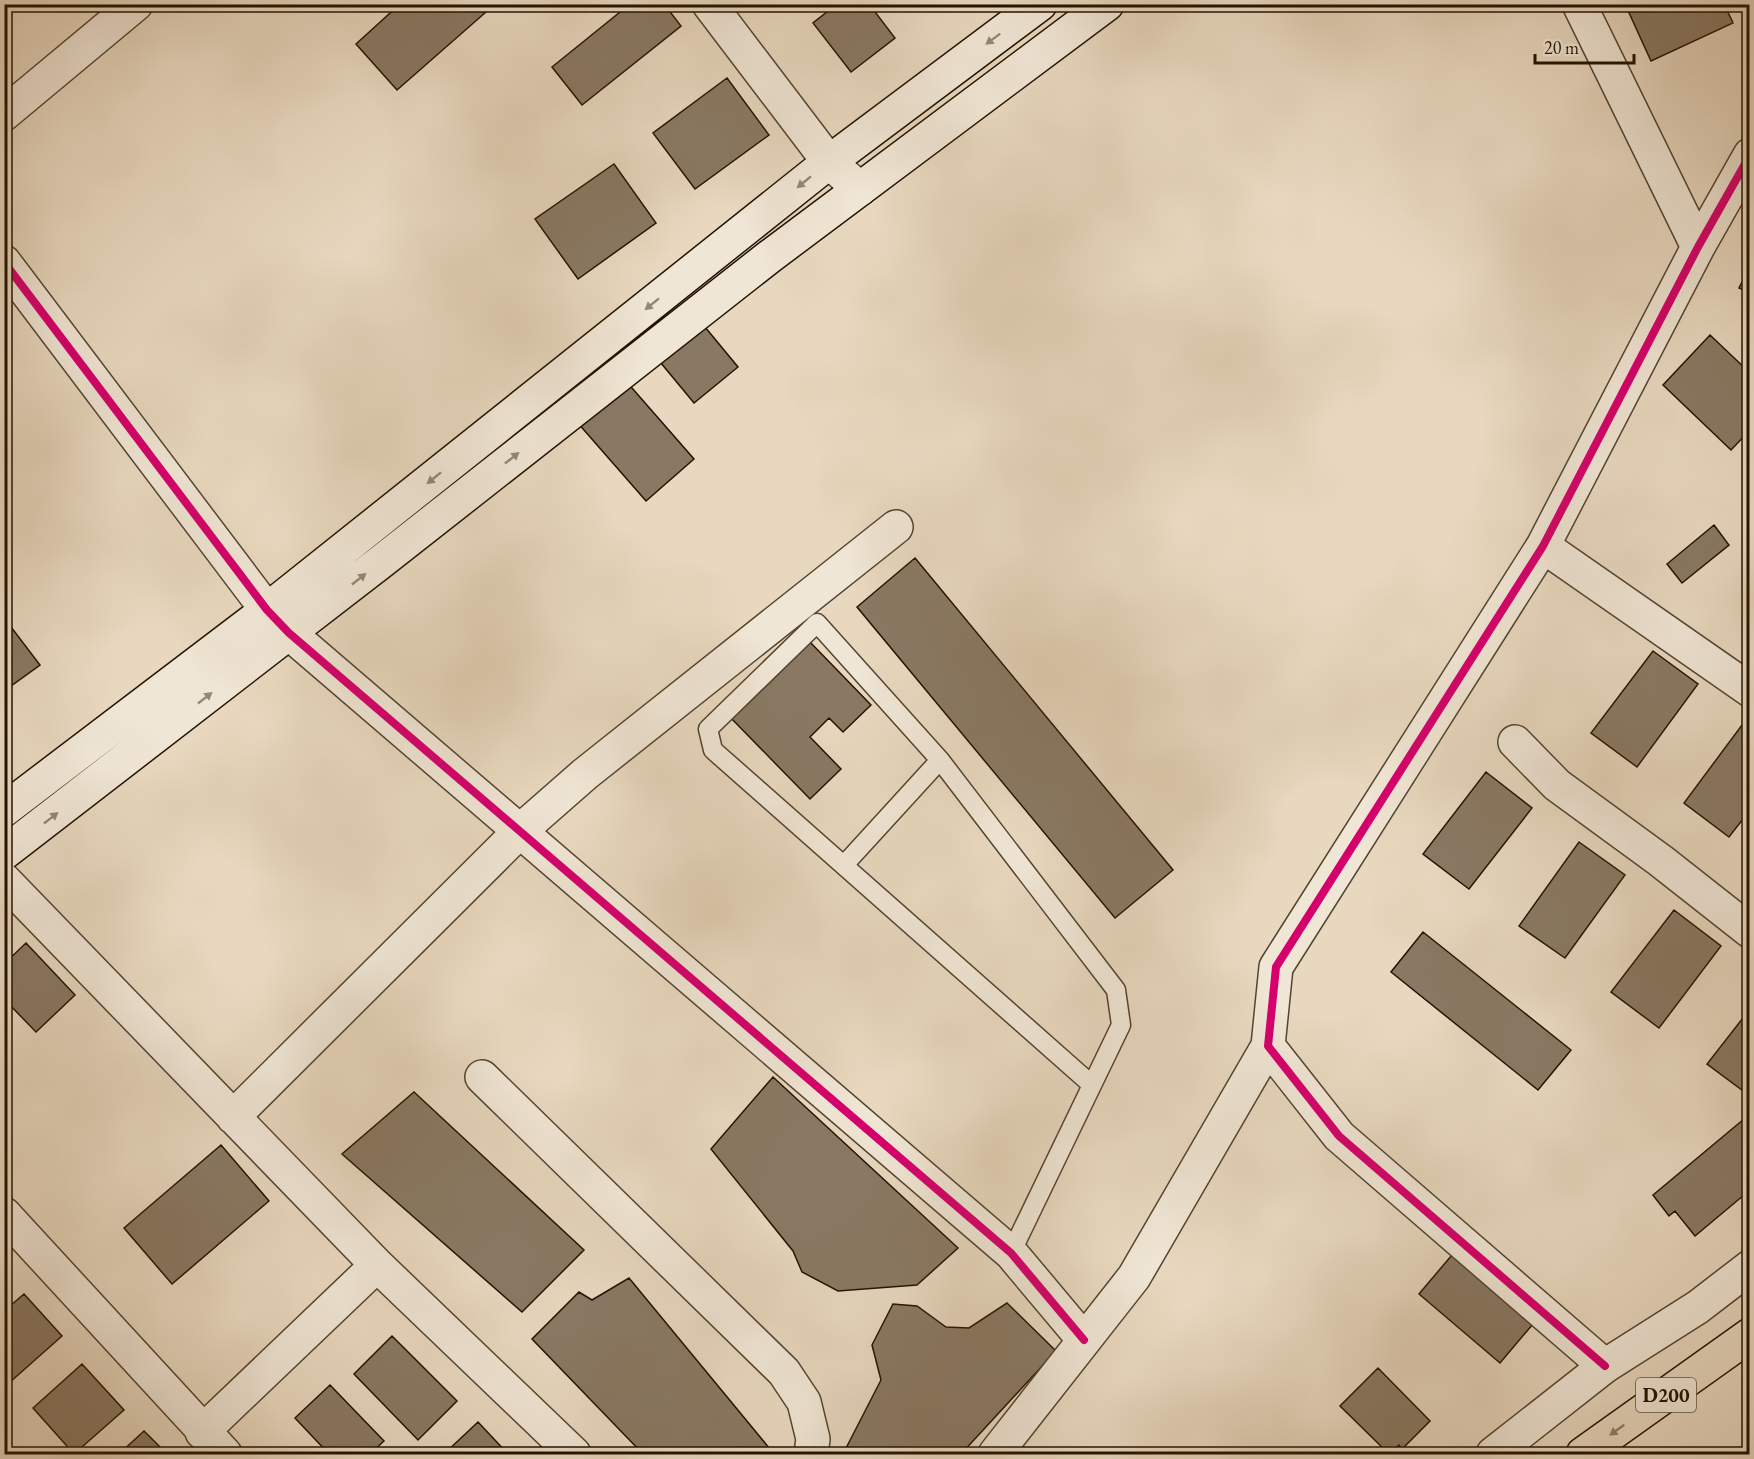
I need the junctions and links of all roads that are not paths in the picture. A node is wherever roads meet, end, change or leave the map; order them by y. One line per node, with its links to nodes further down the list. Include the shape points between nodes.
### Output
1 (136, 4): 6 (street)
2 (709, 4): 8 (street)
3 (1040, 4): 8 (street, one-way to 8)
4 (1107, 4): 9 (street)
5 (1580, 4): 10 (street)
6 (4, 114)
7 (1749, 155): 10 (street)
8 (830, 162): 9 (street); 14 (street, one-way to 14)
9 (860, 189): 14 (street, one-way to 9)
10 (1698, 247): 13 (street)
11 (4, 262): 14 (street)
12 (896, 527): 19 (street, via 585,774)
13 (1543, 546): 15 (street); 24 (street, via 1276,967)
14 (278, 622): 18 (street); 19 (street); 20 (street, one-way to 14)
15 (1749, 690)
16 (1515, 742): 23 (street, via 1557,785)
17 (940, 760): 21 (lane); 21 (lane, via 817,623 708,729 713,750); 26 (lane, via 1116,990 1121,1025)
18 (4, 810)
19 (520, 831): 27 (street); 29 (street)
20 (4, 853)
21 (844, 865): 26 (lane)
22 (4, 880): 27 (street)
23 (1749, 931)
24 (1268, 1046): 33 (street, via 1134,1277); 34 (street, via 1339,1136)
25 (482, 1077): 37 (street, via 784,1372 804,1402 813,1439)
26 (1092, 1085): 29 (lane)
27 (233, 1117): 30 (street)
28 (4, 1214): 35 (street)
29 (1011, 1253): 33 (street)
30 (377, 1265): 35 (street); 36 (street)
31 (1749, 1267): 34 (street, via 1698,1307)
32 (1749, 1335): 40 (highway, D200, one-way to 40)
33 (1084, 1340): 38 (street)
34 (1605, 1366): 39 (street)
35 (214, 1443)
36 (574, 1455)
37 (811, 1455)
38 (995, 1455)
39 (1493, 1455)
40 (1583, 1455)

